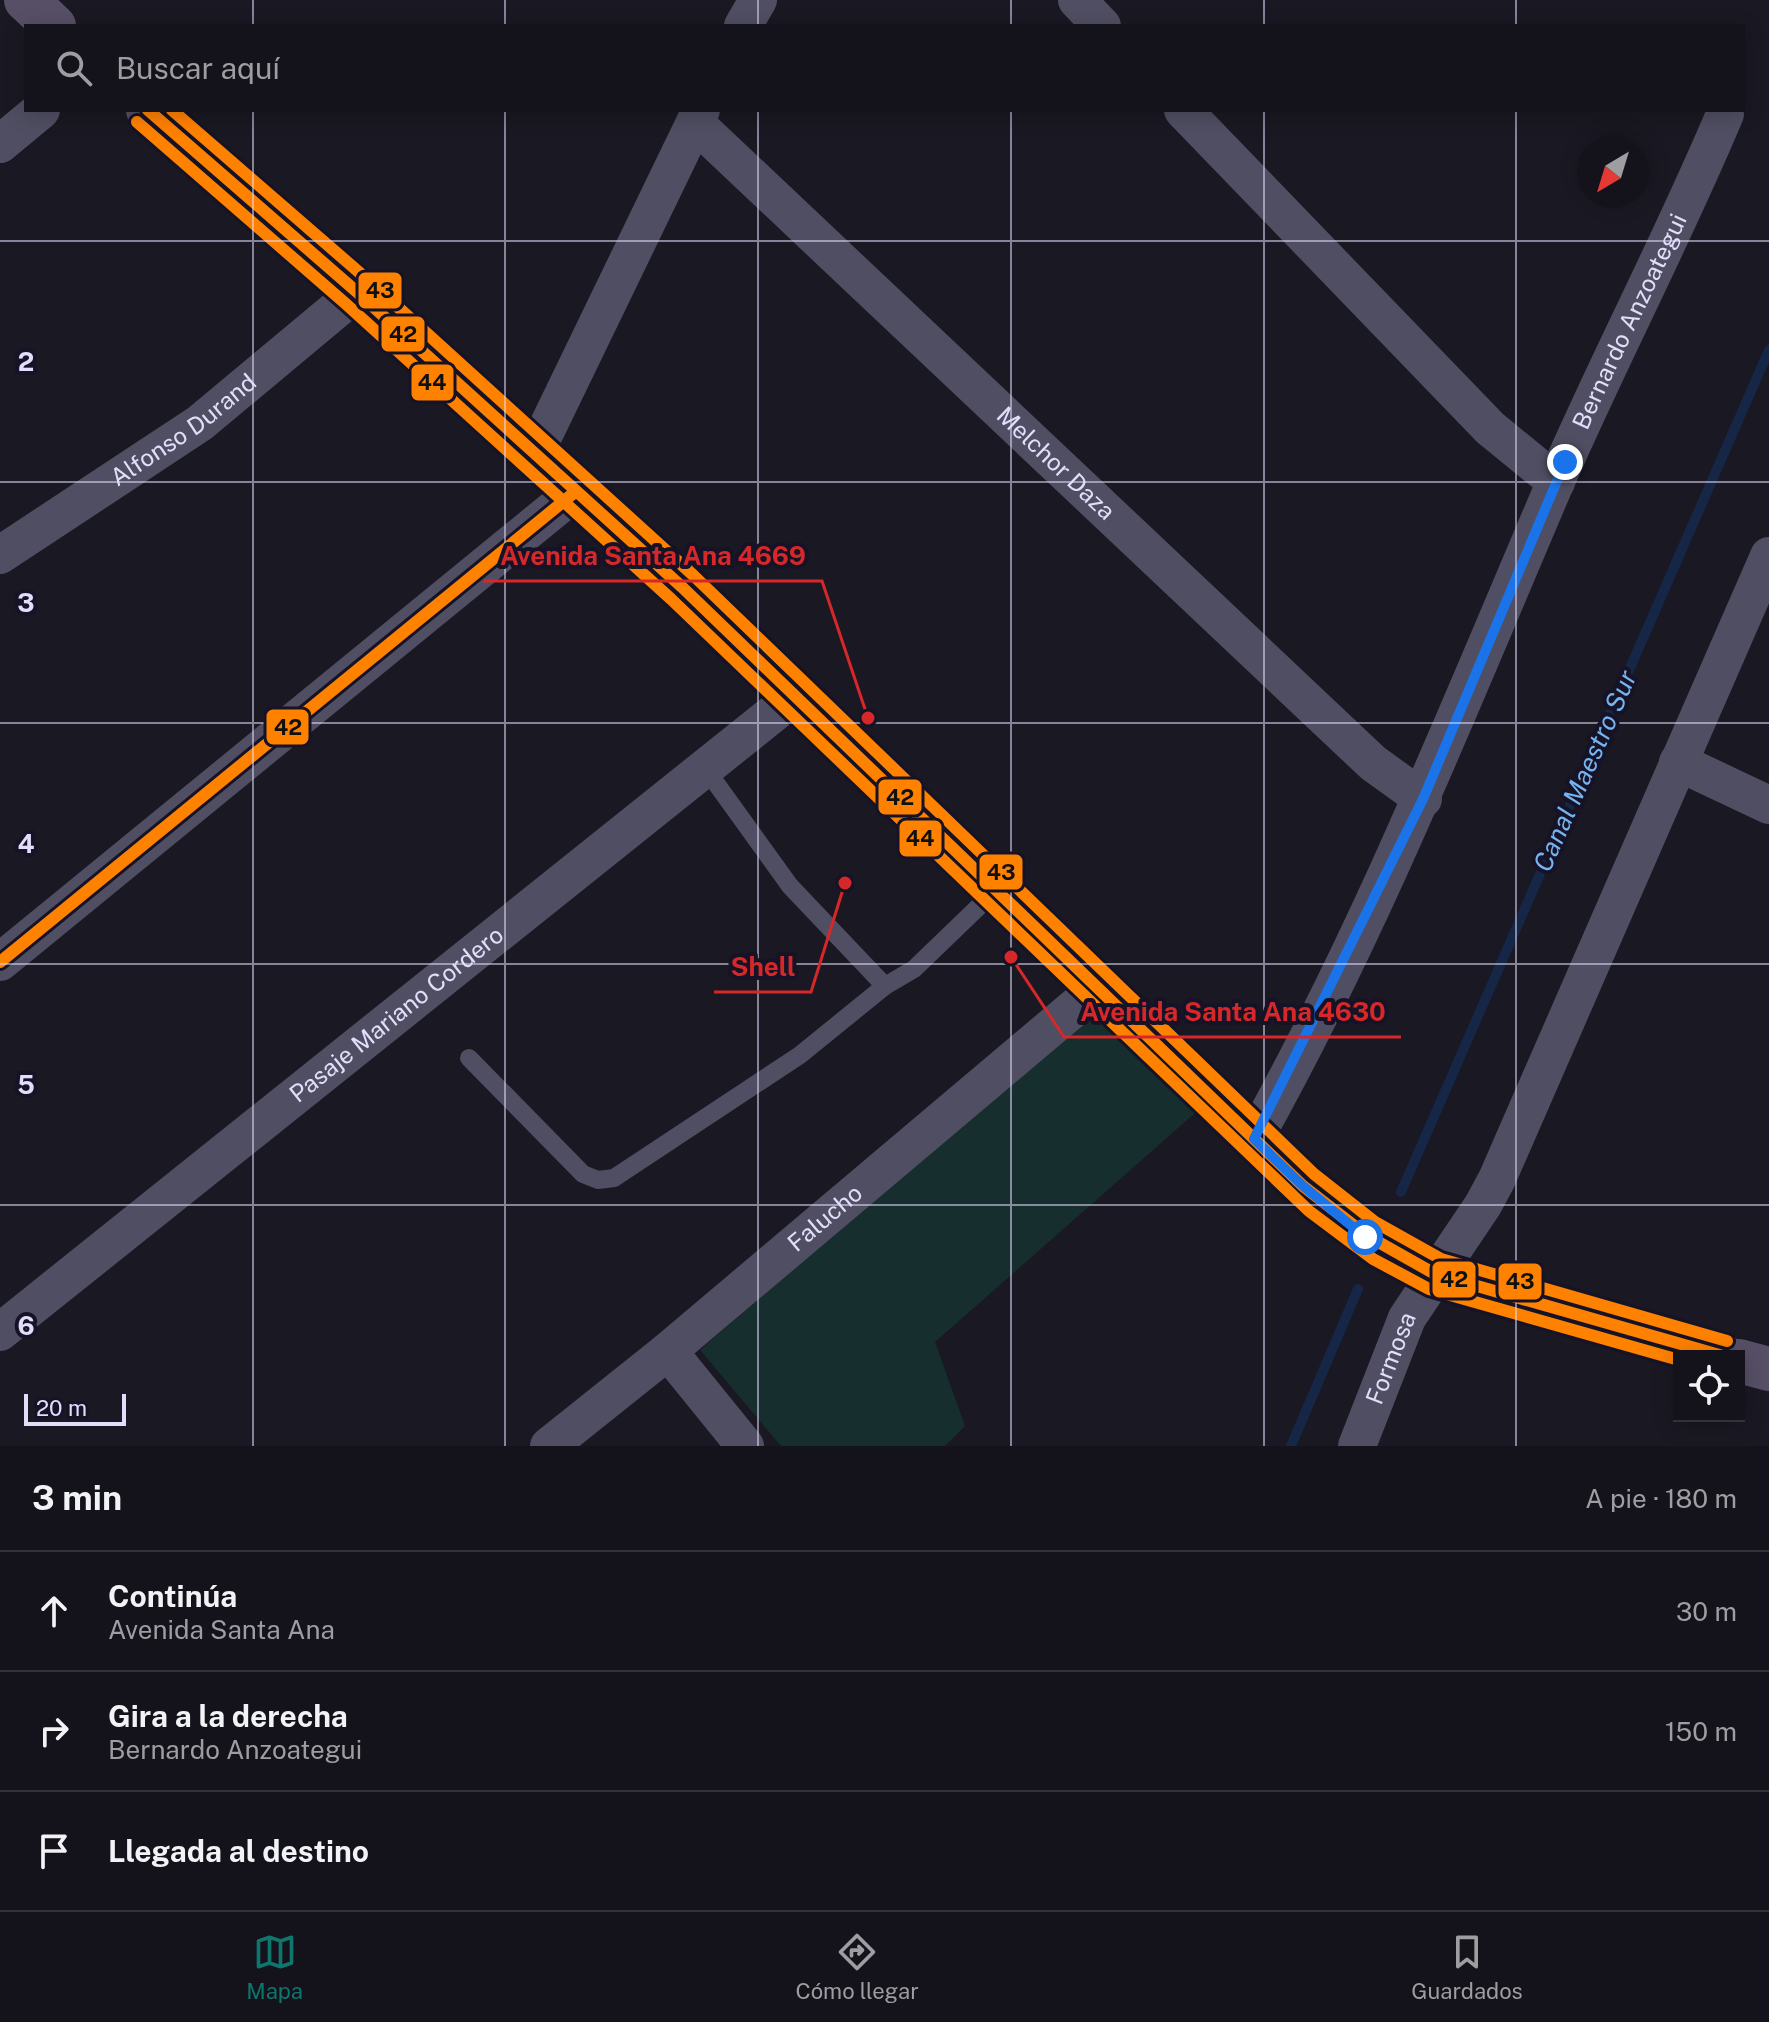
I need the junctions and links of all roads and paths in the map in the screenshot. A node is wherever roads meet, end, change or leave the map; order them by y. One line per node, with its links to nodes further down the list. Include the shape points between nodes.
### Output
1 (26, 0): 4 (main road)
2 (758, 0): 5 (street)
3 (1077, 0): 6 (street)
4 (52, 24)
5 (744, 24)
6 (1100, 24)
7 (39, 112): 12 (street)
8 (150, 112): 13 (main road)
9 (1185, 112): 15 (street, via 1490,428)
10 (1725, 114): 15 (street, Bernardo Anzoategui)
11 (698, 117): 14 (street); 22 (street, Melchor Daza, via 1373,763)
12 (0, 144)
13 (357, 292): 14 (main road); 17 (street, Alfonso Durand, via 200,423)
14 (534, 455): 16 (main road)
15 (1556, 482): 22 (street, Bernardo Anzoategui)
16 (575, 492): 19 (main road); 25 (street)
17 (0, 555)
18 (1769, 556): 20 (street, Formosa)
19 (795, 696): 21 (street, Pasaje Mariano Cordero); 24 (main road)
20 (1678, 762): 23 (street); 30 (street, Formosa, via 1497,1179)
21 (705, 768): 26 (lane, via 790,886); 31 (street, Pasaje Mariano Cordero)
22 (1423, 799): 29 (street, Bernardo Anzoategui)
23 (1769, 805)
24 (996, 890): 26 (lane, via 914,969); 27 (main road)
25 (0, 962)
26 (885, 986): 28 (lane, via 788,1064 614,1178 598,1180 583,1174)
27 (1099, 987): 29 (main road); 33 (street, Falucho)
28 (469, 1058)
29 (1254, 1139): 30 (main road, via 1335,1213 1399,1258)
30 (1435, 1274): 32 (main road); 38 (street, Formosa, via 1407,1318)
31 (0, 1332)
32 (1702, 1350)
33 (668, 1351): 36 (street, Falucho); 37 (street)
34 (1745, 1363): 35 (main road)
35 (1769, 1369)
36 (549, 1446)
37 (745, 1446)
38 (1357, 1446)

